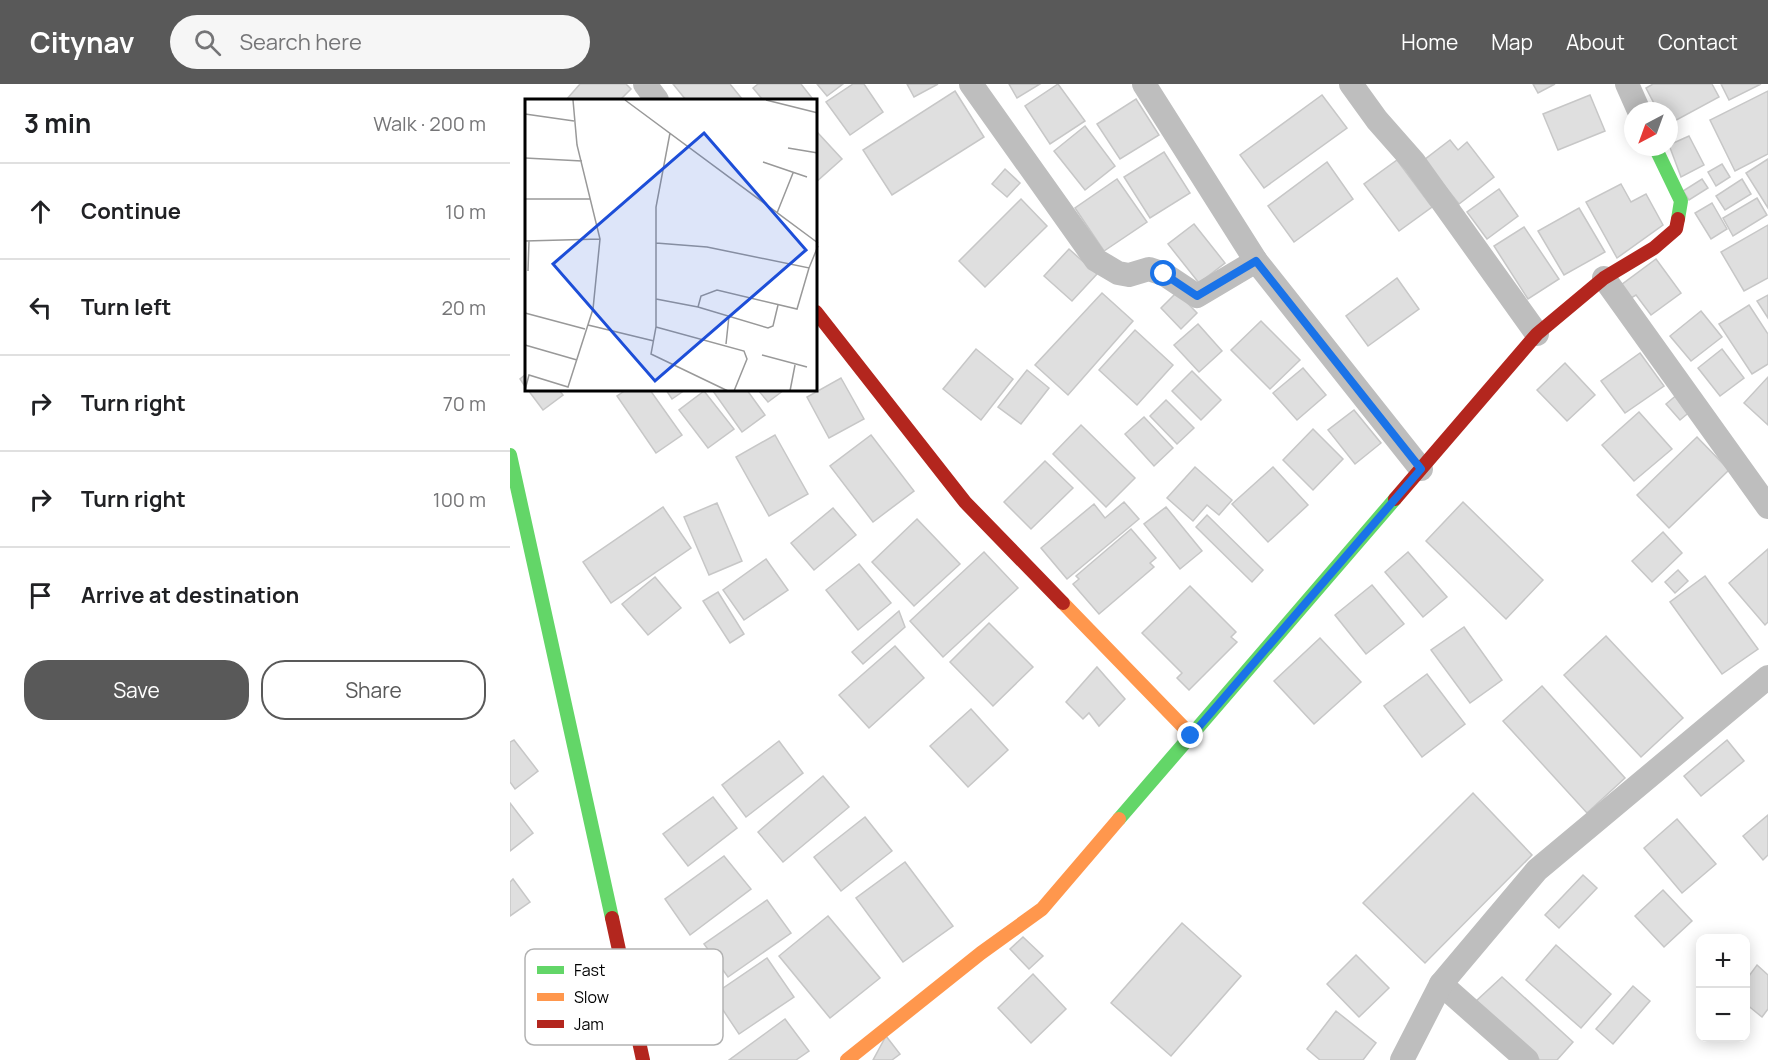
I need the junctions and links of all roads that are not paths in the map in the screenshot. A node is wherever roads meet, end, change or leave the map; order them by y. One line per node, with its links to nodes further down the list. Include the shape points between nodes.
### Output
1 (645, 84): 6 (street)
2 (971, 84): 9 (street, via 1096,260 1107,268 1129,274 1149,269 1179,282 1197,296)
3 (1351, 84): 12 (street, via 1414,162)
4 (1627, 84): 7 (street)
5 (1147, 85): 9 (street)
6 (656, 99)
7 (1635, 102)
8 (1659, 156): 10 (street, via 1681,201 1676,229 1654,248)
9 (1256, 261): 14 (street)
10 (1604, 278): 12 (street); 15 (street)
11 (818, 315): 17 (street, via 965,502)
12 (1537, 334): 14 (street)
13 (510, 455): 18 (street)
14 (1421, 469): 17 (street)
15 (1768, 507)
16 (1768, 677): 19 (street, via 1537,870)
17 (1191, 736): 22 (street, via 1042,909)
18 (619, 949)
19 (1441, 984): 23 (street); 24 (street)
20 (640, 1045): 21 (street)
21 (643, 1060)
22 (848, 1060)
23 (1402, 1060)
24 (1527, 1060)

